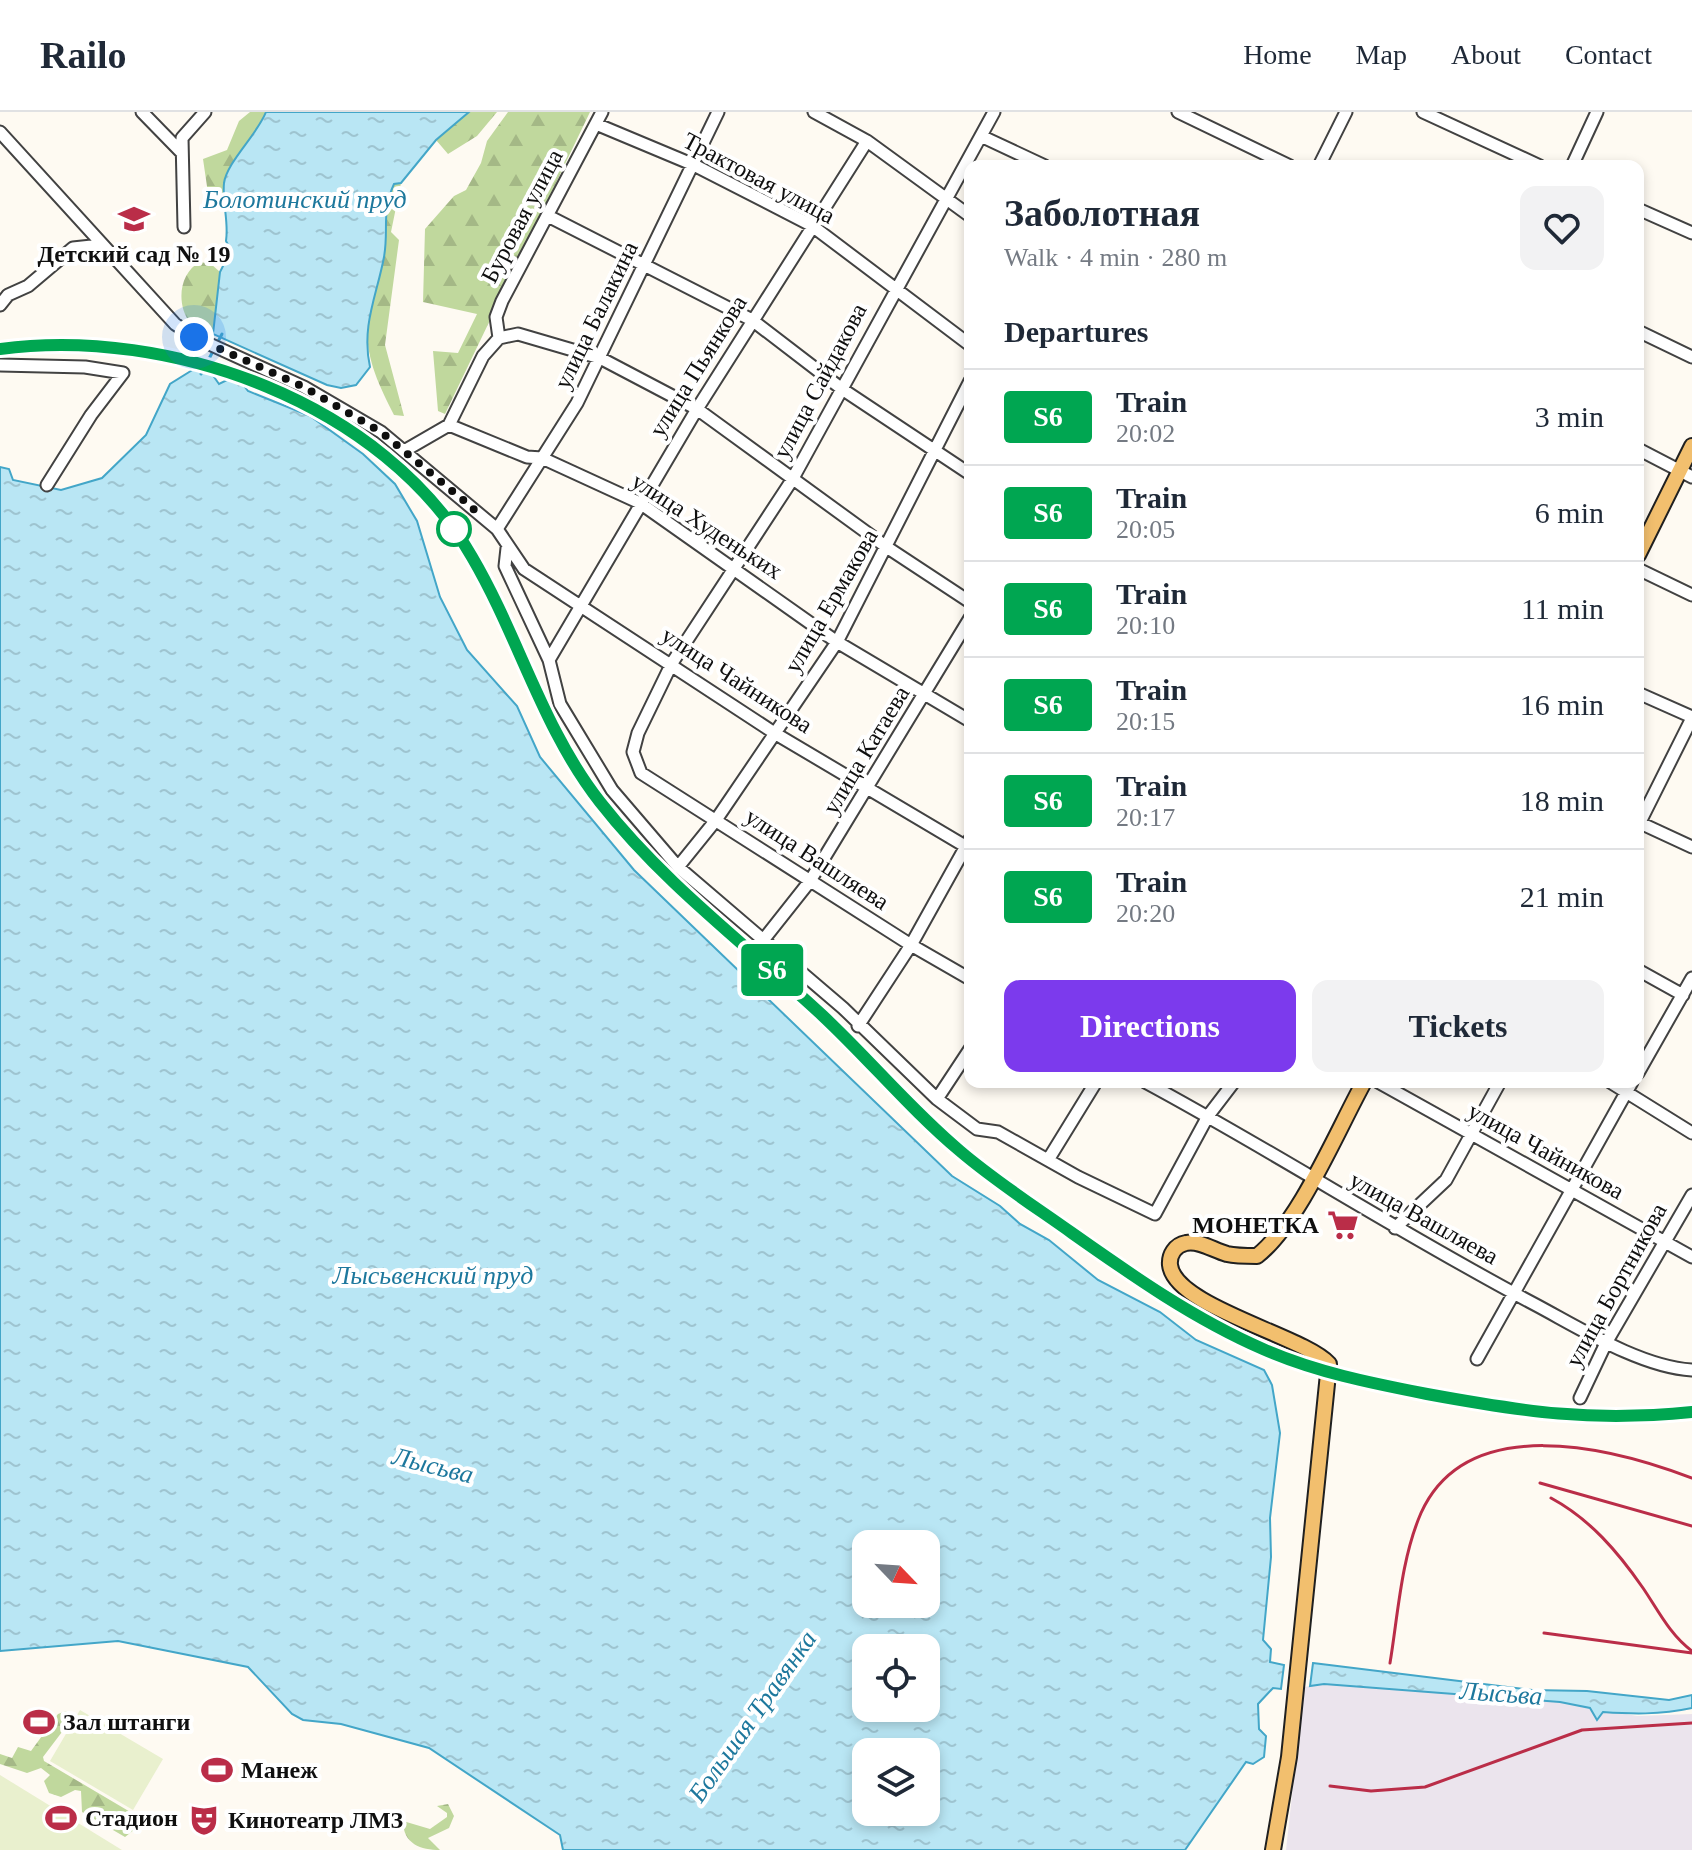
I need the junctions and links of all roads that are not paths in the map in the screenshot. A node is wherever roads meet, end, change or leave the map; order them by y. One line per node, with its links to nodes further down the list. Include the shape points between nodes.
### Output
1 (142, 112): 15 (street)
2 (205, 112): 15 (street, via 182,138)
3 (602, 112): 11 (street, Буровая улица)
4 (718, 112): 22 (street, улица Балакина)
5 (814, 112): 14 (street)
6 (1178, 112): 18 (street)
7 (1346, 112): 19 (street)
8 (1423, 112): 20 (street)
9 (1597, 112): 21 (street)
10 (992, 113): 13 (street, улица Сайдакова)
11 (596, 124): 22 (street, Трактовая улица); 27 (street, Буровая улица)
12 (0, 132): 31 (street)
13 (983, 137): 16 (street, улица Сайдакова); 17 (street)
14 (867, 141): 24 (street); 28 (street, улица Пьянкова)
15 (182, 153): 29 (street)
16 (969, 160)
17 (1032, 160)
18 (1278, 160)
19 (1322, 160)
20 (1527, 160)
21 (1575, 160)
22 (694, 165): 28 (street, Трактовая улица); 32 (street, улица Балакина)
23 (964, 169): 24 (street, улица Сайдакова)
24 (946, 199): 25 (street); 33 (street, улица Сайдакова)
25 (964, 212)
26 (1644, 212): 30 (street)
27 (548, 216): 32 (street); 38 (street, Буровая улица, via 502,301 496,317)
28 (811, 225): 33 (street, Трактовая улица); 36 (street, улица Пьянкова)
29 (184, 227)
30 (1692, 233)
31 (101, 245): 34 (street, via 73,248 28,286); 48 (street, via 175,324 194,337 304,387)
32 (645, 264): 36 (street); 41 (street, улица Балакина)
33 (893, 290): 39 (street, Трактовая улица); 43 (street, улица Сайдакова)
34 (4, 291): 35 (street)
35 (0, 305)
36 (752, 320): 43 (street); 45 (street, улица Пьянкова)
37 (1644, 334): 40 (street)
38 (499, 338): 41 (street, via 518,334); 46 (street, Буровая улица, via 483,356)
39 (964, 341)
40 (1692, 357)
41 (600, 358): 45 (street); 51 (street, улица Балакина)
42 (0, 365): 55 (street, via 123,373)
43 (842, 389): 50 (street); 54 (street, улица Сайдакова)
44 (964, 393): 50 (street, улица Ермакова)
45 (697, 409): 54 (street); 56 (street, улица Пьянкова)
46 (449, 425): 48 (street); 51 (street, улица Худеньких, via 527,457)
47 (1692, 446): 53 (main road)
48 (404, 451): 57 (street)
49 (1644, 452): 53 (street)
50 (935, 453): 52 (street); 60 (street, улица Ермакова)
51 (542, 458): 56 (street, улица Худеньких); 57 (street, улица Балакина)
52 (964, 470)
53 (1686, 474): 58 (main road)
54 (792, 480): 60 (street); 61 (street, улица Сайдакова)
55 (47, 485)
56 (640, 503): 61 (street, улица Худеньких); 65 (street, улица Пьянкова)
57 (497, 529): 59 (street, улица Чайникова)
58 (1644, 545)
59 (507, 548): 65 (street, улица Чайникова, via 524,569); 68 (street, via 505,566)
60 (888, 548): 64 (street); 67 (street, улица Ермакова)
61 (732, 567): 67 (street, улица Худеньких); 69 (street, улица Сайдакова)
62 (1644, 572): 63 (street)
63 (1692, 595)
64 (964, 598)
65 (579, 604): 68 (street, улица Пьянкова); 69 (street, улица Чайникова)
66 (964, 628): 70 (street, улица Катаева)
67 (837, 642): 70 (street, улица Худеньких); 74 (street, улица Ермакова)
68 (549, 660): 83 (street, via 560,704 582,744 612,790)
69 (672, 663): 74 (street, улица Чайникова); 75 (street, улица Сайдакова, via 638,733 633,752)
70 (926, 694): 72 (street, улица Худеньких); 76 (street, улица Катаева)
71 (1644, 696): 73 (street)
72 (964, 717)
73 (1692, 718): 77 (street)
74 (776, 734): 76 (street, улица Чайникова); 78 (street, улица Ермакова)
75 (641, 773): 78 (street, улица Вашляева)
76 (869, 788): 80 (street, улица Чайникова); 84 (street, улица Катаева)
77 (1644, 814)
78 (716, 820): 83 (street, улица Ермакова); 84 (street, улица Вашляева)
79 (1644, 826): 81 (street)
80 (964, 842)
81 (1692, 847)
82 (964, 854): 86 (street)
83 (678, 867): 85 (street)
84 (810, 881): 85 (street, улица Катаева); 86 (street, улица Вашляева)
85 (764, 939): 91 (street)
86 (911, 945): 88 (street, улица Вашляева); 91 (street)
87 (1644, 973): 90 (street)
88 (964, 976)
89 (1692, 978): 90 (street)
90 (1683, 995): 93 (street)
91 (858, 1026): 102 (street)
92 (964, 1058): 102 (street)
93 (1644, 1063)
94 (1092, 1088): 106 (street)
95 (1156, 1088): 103 (street, улица Вашляева)
96 (1229, 1088): 103 (street)
97 (1361, 1088): 107 (main road)
98 (1389, 1088): 105 (street, улица Чайникова)
99 (1497, 1088): 105 (street)
100 (1629, 1088): 108 (street)
101 (1631, 1088): 104 (street)
102 (937, 1099): 106 (street, via 977,1129 998,1132)
103 (1208, 1116): 106 (street, via 1155,1214); 107 (street, улица Вашляева)
104 (1692, 1133)
105 (1471, 1135): 108 (street, улица Чайникова); 110 (street, via 1446,1180)
106 (1048, 1160)
107 (1310, 1180): 110 (street, улица Вашляева); 118 (main road, via 1288,1221 1257,1256 1232,1255 1190,1242 1172,1252 1170,1264 1200,1297 1329,1364 1289,1757)
108 (1569, 1191): 111 (street, улица Чайникова); 113 (street)
109 (1692, 1195): 111 (street, улица Бортникова)
110 (1395, 1228): 113 (street, улица Вашляева)
111 (1666, 1241): 112 (street, улица Чайникова); 114 (street, улица Бортникова)
112 (1692, 1257)
113 (1514, 1294): 114 (street, улица Вашляева); 115 (street)
114 (1606, 1343): 116 (street, улица Вашляева); 117 (street, улица Бортникова)
115 (1477, 1359)
116 (1692, 1370)
117 (1580, 1398)
118 (1273, 1850)

